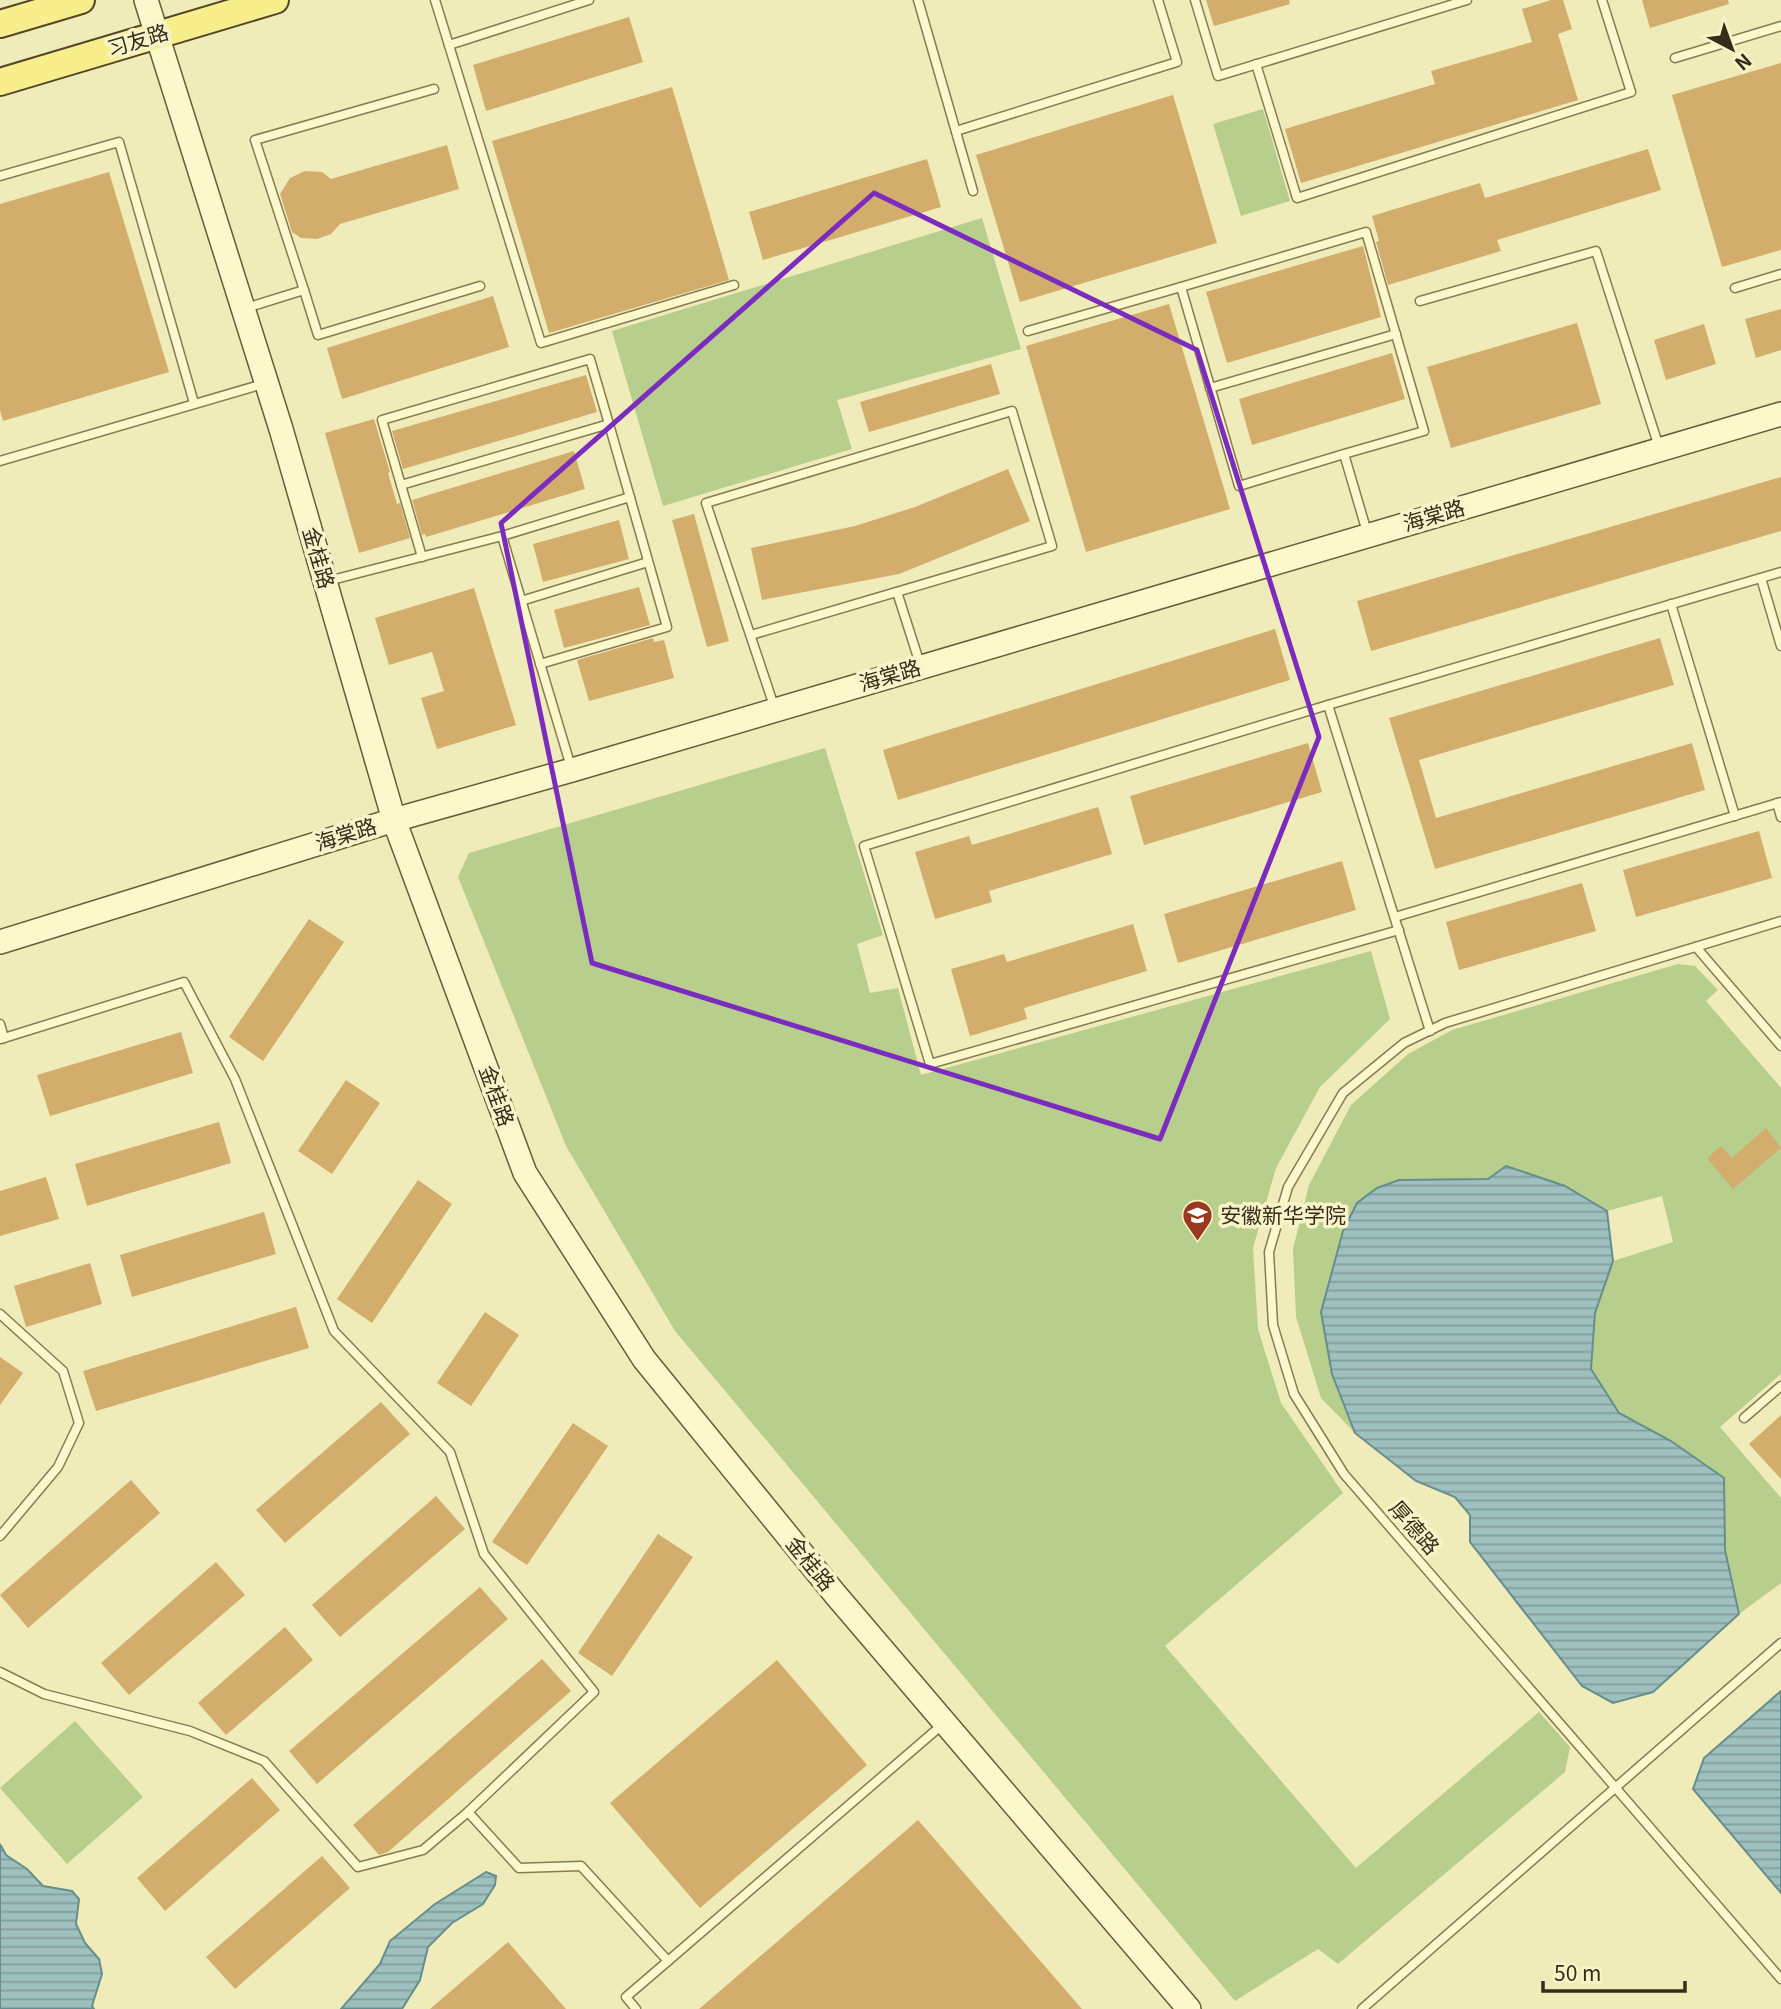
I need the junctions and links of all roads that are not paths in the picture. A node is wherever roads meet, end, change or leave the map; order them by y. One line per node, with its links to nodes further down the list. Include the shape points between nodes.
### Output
1 (81, 0): 11 (main road)
2 (146, 0): 13 (street, 金桂路)
3 (275, 0): 13 (main road, 习友路)
4 (435, 0): 14 (lane)
5 (589, 0): 14 (lane)
6 (918, 0): 19 (lane)
7 (1158, 0): 19 (lane, via 1177,62)
8 (1195, 0): 16 (lane, via 1218,76)
9 (1467, 0): 16 (lane)
10 (1602, 0): 16 (lane, via 1631,92 1297,198)
11 (0, 24)
12 (1781, 26): 15 (lane)
13 (156, 35): 17 (main road, 习友路); 29 (street, 金桂路)
14 (449, 45): 23 (lane, via 541,342)
15 (1675, 58)
16 (1256, 64)
17 (0, 82)
18 (433, 89): 27 (lane, via 255,140)
19 (956, 131): 21 (lane)
20 (0, 176): 34 (lane, via 119,142)
21 (973, 191)
22 (1781, 274): 26 (lane)
23 (734, 285)
24 (480, 286): 27 (lane, via 318,335)
25 (1181, 287): 30 (lane); 31 (lane, via 1366,232); 33 (lane)
26 (1735, 288)
27 (304, 290): 29 (lane)
28 (1420, 301): 37 (lane, via 1596,251)
29 (243, 309): 32 (street, 金桂路)
30 (1028, 331)
31 (1396, 334): 33 (lane); 38 (lane, via 1424,431)
32 (266, 383): 34 (lane); 48 (street, 金桂路)
33 (1210, 388): 38 (lane, via 1239,486)
34 (194, 403): 39 (lane)
35 (1781, 414): 37 (street, 海棠路)
36 (609, 424): 40 (lane); 40 (lane, via 590,359 382,420); 41 (lane)
37 (1660, 450): 42 (street, 海棠路)
38 (1344, 454): 42 (lane)
39 (0, 461)
40 (401, 485): 44 (lane)
41 (630, 498): 43 (lane); 45 (lane)
42 (1367, 535): 55 (street, 海棠路)
43 (502, 536): 44 (lane); 50 (lane)
44 (422, 557): 48 (lane)
45 (648, 562): 50 (lane); 54 (lane, via 667,627)
46 (1781, 572): 47 (lane)
47 (1761, 578): 51 (lane); 53 (lane)
48 (326, 582): 62 (street, 金桂路)
49 (897, 592): 52 (lane); 52 (lane, via 1052,546 1012,411 706,503); 55 (lane)
50 (522, 601): 54 (lane)
51 (1671, 604): 56 (lane); 60 (lane)
52 (751, 635): 57 (lane)
53 (1781, 646)
54 (540, 664): 58 (lane)
55 (921, 666): 57 (street, 海棠路)
56 (1328, 705): 63 (lane); 65 (lane, via 864,846 930,1064)
57 (775, 709): 58 (street, 海棠路)
58 (572, 770): 62 (street, 海棠路)
59 (1779, 803): 60 (lane); 61 (lane)
60 (1735, 816): 63 (lane)
61 (1781, 817)
62 (394, 820): 66 (street, 海棠路); 78 (street, 金桂路, via 525,1173 644,1359)
63 (1395, 916): 65 (lane)
64 (1781, 921): 67 (lane, 厚德路)
65 (1399, 930): 69 (lane)
66 (0, 942)
67 (1696, 947): 69 (lane, 厚德路); 71 (lane)
68 (0, 1024): 70 (lane)
69 (1430, 1031): 79 (lane, 厚德路, via 1404,1043 1343,1094 1288,1187 1269,1252 1273,1325 1294,1394 1344,1474)
70 (2, 1039): 80 (lane, via 184,982 235,1079 334,1331 450,1452 484,1554 594,1692)
71 (1781, 1046)
72 (0, 1314): 75 (lane, via 63,1371 79,1423 58,1467)
73 (1781, 1386): 74 (lane)
74 (1744, 1418)
75 (0, 1536)
76 (1781, 1643): 79 (lane)
77 (0, 1672): 80 (lane, via 44,1694 190,1731 264,1761 358,1867 423,1850)
78 (944, 1722): 81 (lane); 84 (street, 金桂路)
79 (1614, 1786): 82 (lane, 厚德路); 85 (lane)
80 (468, 1812): 81 (lane, via 519,1868 582,1866)
81 (668, 1961): 83 (lane, via 626,1997)
82 (1781, 1979)
83 (636, 2009)
84 (1189, 2009)
85 (1362, 2009)

